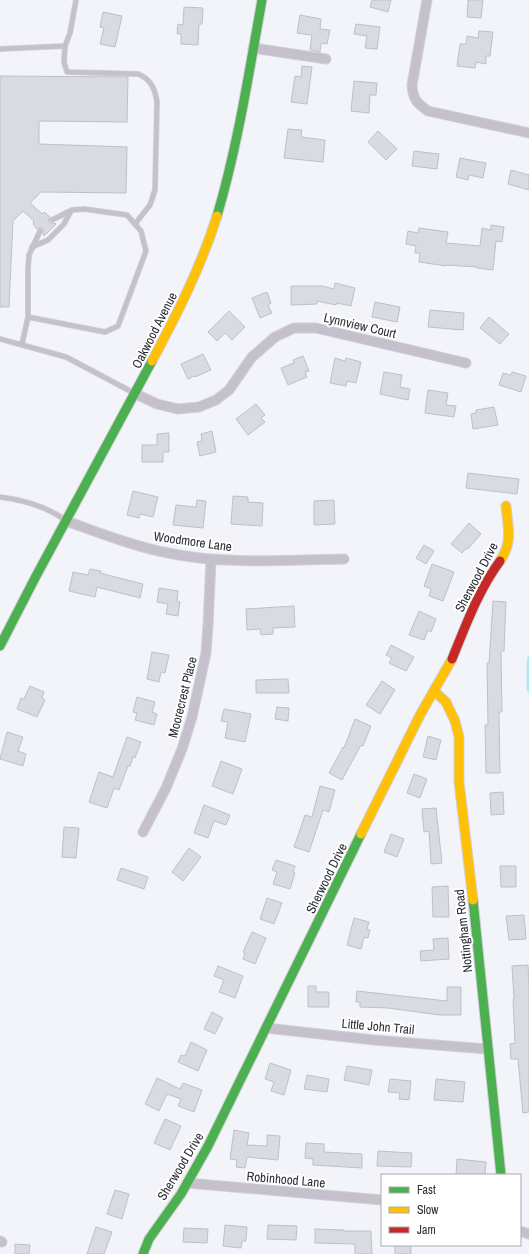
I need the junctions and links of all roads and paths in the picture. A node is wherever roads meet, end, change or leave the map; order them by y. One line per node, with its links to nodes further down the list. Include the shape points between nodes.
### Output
1 (76, 0): 4 (lane)
2 (262, 0): 5 (street, Oakwood Avenue)
3 (427, 0): 8 (street, via 412,85 412,94 417,104 428,111)
4 (65, 46): 6 (lane); 11 (lane, via 64,62 68,72 138,74 145,77 155,90 155,190 150,205)
5 (254, 48): 7 (street); 18 (street, Oakwood Avenue, via 222,202 184,301)
6 (0, 49)
7 (326, 59)
8 (529, 133)
9 (72, 210): 10 (lane); 11 (lane, via 84,209 127,215); 13 (lane, via 64,224 48,240)
10 (52, 220)
11 (135, 224): 14 (lane, via 141,231 146,251 118,326 104,332)
12 (40, 231): 13 (lane)
13 (32, 247): 14 (lane, via 28,269)
14 (28, 317): 16 (lane)
15 (0, 339): 16 (lane)
16 (22, 344): 18 (lane, via 66,357)
17 (466, 363): 18 (street, Lynnview Court, via 316,328 294,328 275,337 252,357 229,390 216,400 199,407 178,409 157,404)
18 (136, 394): 21 (street, Oakwood Avenue)
19 (0, 497): 21 (lane, via 39,506)
20 (506, 506): 25 (street, Sherwood Drive, via 509,542 504,555 480,593 452,658)
21 (66, 522): 23 (street, Woodmore Lane, via 167,553); 24 (street, Oakwood Avenue)
22 (344, 559): 23 (street, Woodmore Lane)
23 (211, 560): 26 (street, Moorecrest Place, via 206,653 192,716 169,781)
24 (0, 646)
25 (434, 691): 27 (street, Sherwood Drive); 28 (street, Nottingham Road, via 446,702 455,721 458,737 459,782)
26 (143, 832)
27 (266, 1028): 28 (street, Little John Trail); 30 (street, Sherwood Drive, via 208,1146)
28 (487, 1049): 29 (street, Nottingham Road)
29 (501, 1174)
30 (187, 1182): 31 (street, Robinhood Lane); 32 (street, Sherwood Drive, via 152,1235)
31 (381, 1200)
32 (143, 1254)

